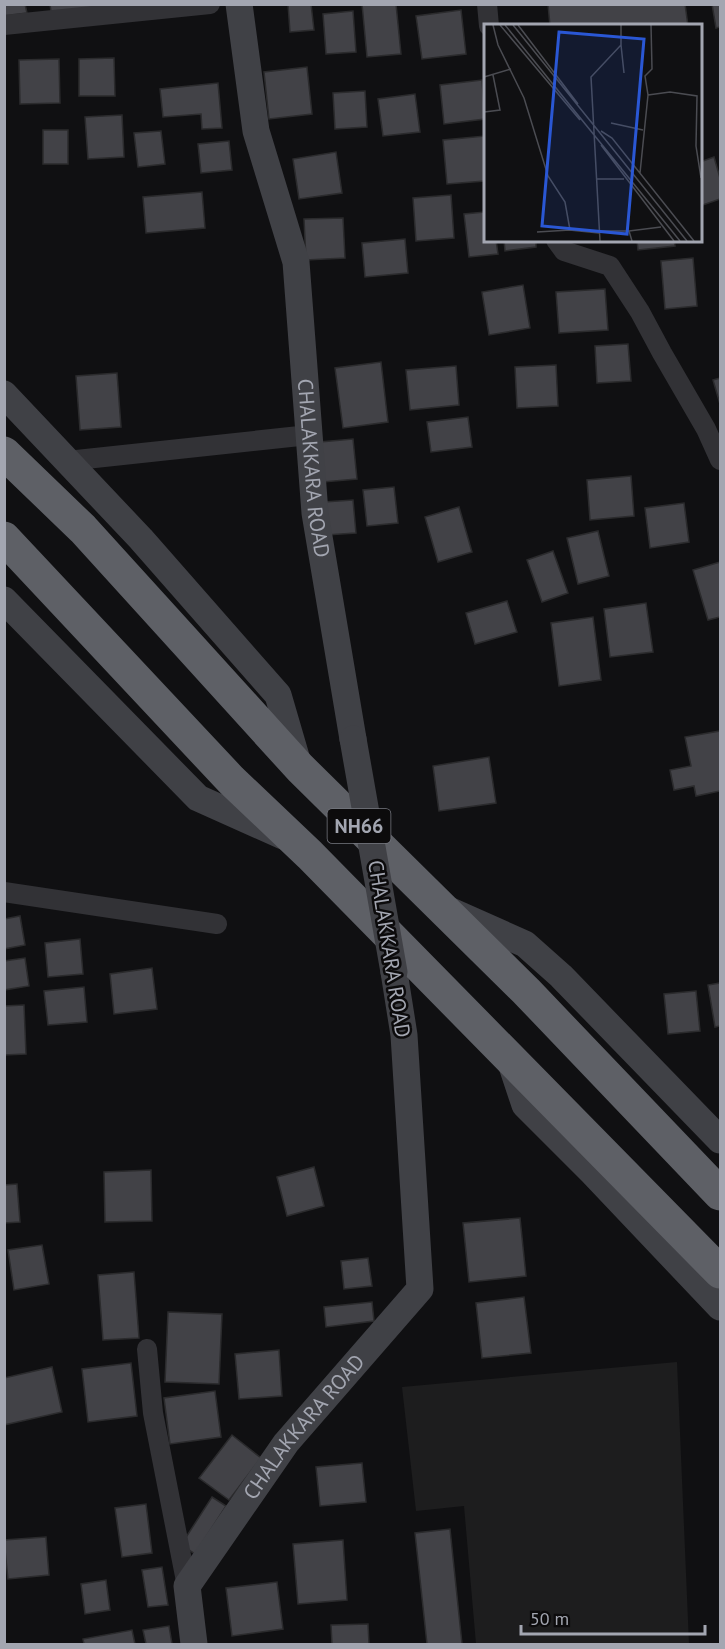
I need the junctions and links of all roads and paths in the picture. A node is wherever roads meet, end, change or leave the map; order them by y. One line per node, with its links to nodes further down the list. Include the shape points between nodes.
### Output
1 (210, 4): 5 (street)
2 (239, 4): 8 (main road, CHALAKKARA ROAD, via 256,131 296,262)
3 (487, 4): 4 (street)
4 (489, 24)
5 (4, 26)
6 (557, 242): 10 (street, via 564,251 610,266 640,312)
7 (4, 394): 11 (main road)
8 (309, 435): 11 (street); 25 (main road, CHALAKKARA ROAD, bridge, via 315,513 404,1035 420,1289 286,1443)
9 (4, 453): 14 (highway, NH66, via 83,529)
10 (720, 460)
11 (67, 461): 14 (main road, via 278,695)
12 (4, 538): 15 (highway, NH66, via 231,780)
13 (4, 600): 15 (main road, via 198,798)
14 (300, 768): 17 (highway, NH66)
15 (298, 843): 19 (highway, NH66)
16 (4, 892): 18 (street)
17 (441, 907): 20 (main road, via 525,944); 21 (highway, NH66)
18 (217, 924)
19 (509, 1057): 22 (highway, NH66); 23 (main road, via 525,1105)
20 (720, 1140)
21 (720, 1194)
22 (720, 1272)
23 (720, 1307)
24 (147, 1349): 25 (street, via 153,1413)
25 (187, 1586): 26 (main road)
26 (194, 1644)

